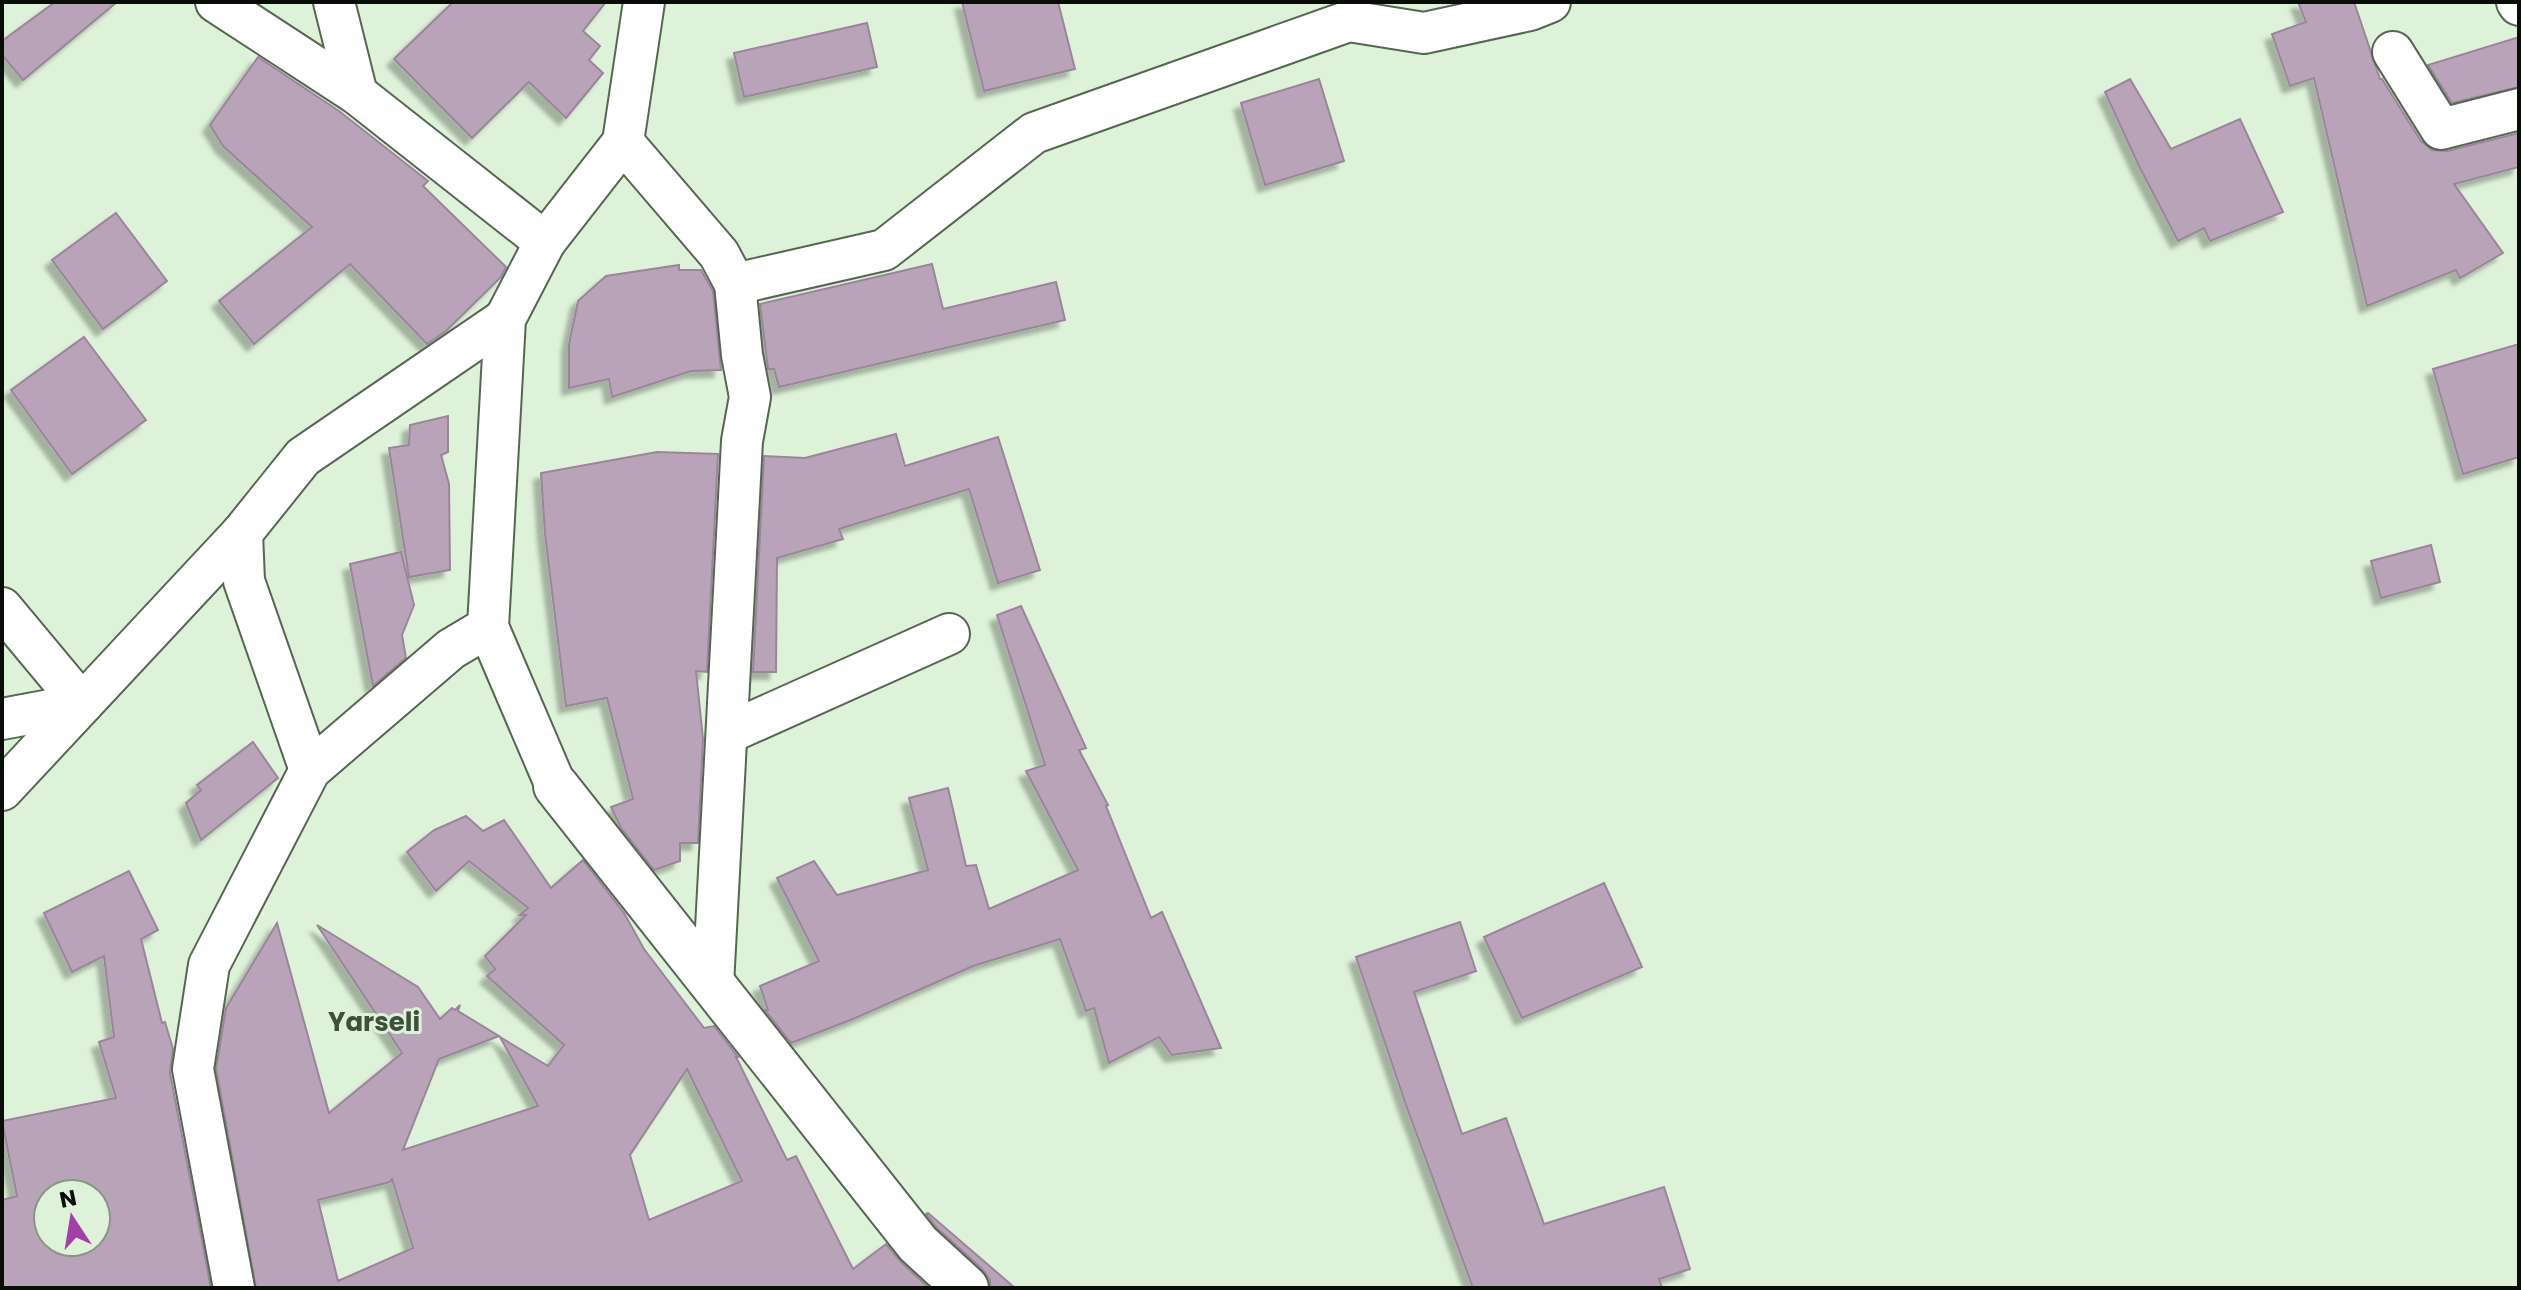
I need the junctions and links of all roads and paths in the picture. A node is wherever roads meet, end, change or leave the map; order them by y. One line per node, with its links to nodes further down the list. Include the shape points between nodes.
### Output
1 (216, 2): 6 (street)
2 (334, 2): 6 (street)
3 (644, 2): 8 (street)
4 (1550, 2): 10 (street, via 1424,33 1349,21 1034,133 884,250)
5 (2393, 52): 7 (street, via 2441,129)
6 (357, 94): 9 (street)
7 (2519, 109)
8 (623, 142): 9 (street); 10 (street, via 719,254)
9 (545, 242): 11 (street)
10 (735, 284): 18 (street, via 750,397 742,441)
11 (505, 319): 12 (street, via 303,457); 14 (street)
12 (242, 533): 16 (street); 19 (street, via 244,581)
13 (2, 608): 16 (street)
14 (488, 627): 19 (street, via 451,649); 20 (street)
15 (949, 634): 18 (street)
16 (82, 704): 17 (street); 21 (street)
17 (2, 719)
18 (728, 733): 22 (street)
19 (310, 770): 23 (street, via 209,965 193,1069)
20 (556, 786): 22 (street)
21 (2, 790)
22 (713, 985): 24 (street, via 918,1244)
23 (234, 1288)
24 (966, 1288)

